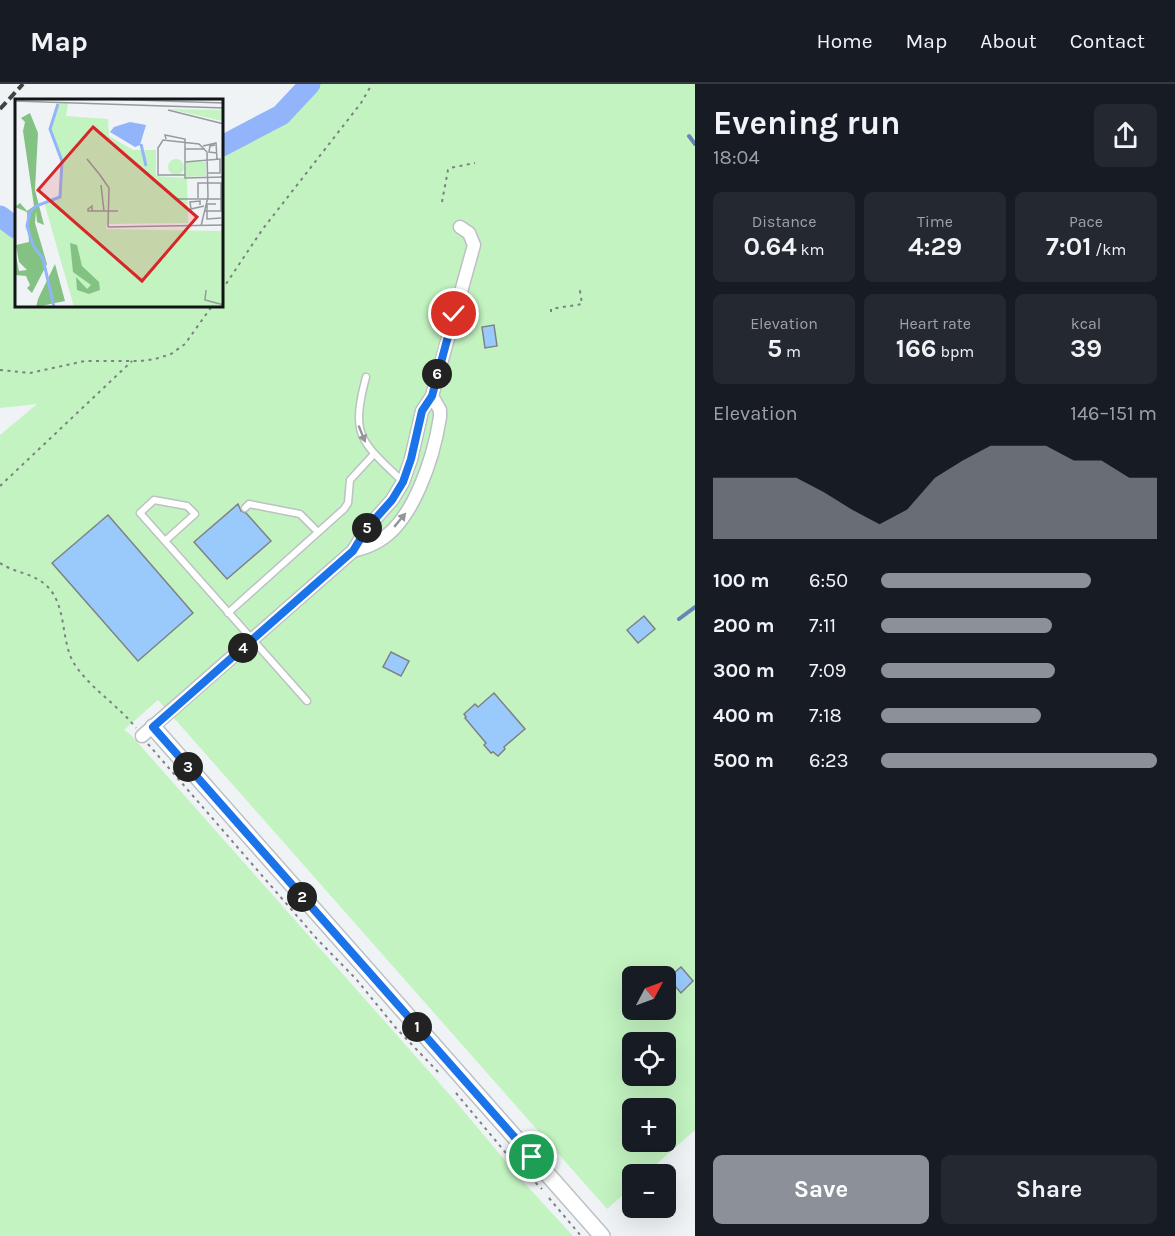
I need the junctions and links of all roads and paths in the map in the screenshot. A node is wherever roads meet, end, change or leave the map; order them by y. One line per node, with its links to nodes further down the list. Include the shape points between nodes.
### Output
1 (372, 84): 5 (path)
2 (475, 163): 3 (path, via 448,170)
3 (442, 202)
4 (460, 227): 12 (street, via 469,233 474,245)
5 (224, 287)
6 (582, 291): 8 (path, via 582,303)
7 (211, 308): 9 (path, via 179,349)
8 (551, 312)
9 (132, 361): 10 (path, via 85,361 30,373); 15 (path)
10 (0, 370)
11 (366, 377): 13 (lane, one-way to 13, via 358,423 363,440)
12 (432, 396): 14 (street, via 422,411); 19 (street, one-way to 12, via 377,543 386,535 419,491 440,417)
13 (374, 454): 14 (lane); 17 (lane, via 350,480 344,509)
14 (403, 482): 19 (street)
15 (0, 486)
16 (245, 508): 17 (lane, via 249,504 300,514)
17 (318, 532): 20 (lane)
18 (165, 541): 18 (lane, via 141,513 154,500 187,506 195,514); 20 (lane)
19 (353, 551): 21 (street)
20 (228, 613): 21 (lane)
21 (253, 640): 22 (lane); 23 (street)
22 (307, 701)
23 (148, 732): 24 (street)
24 (602, 1236)

